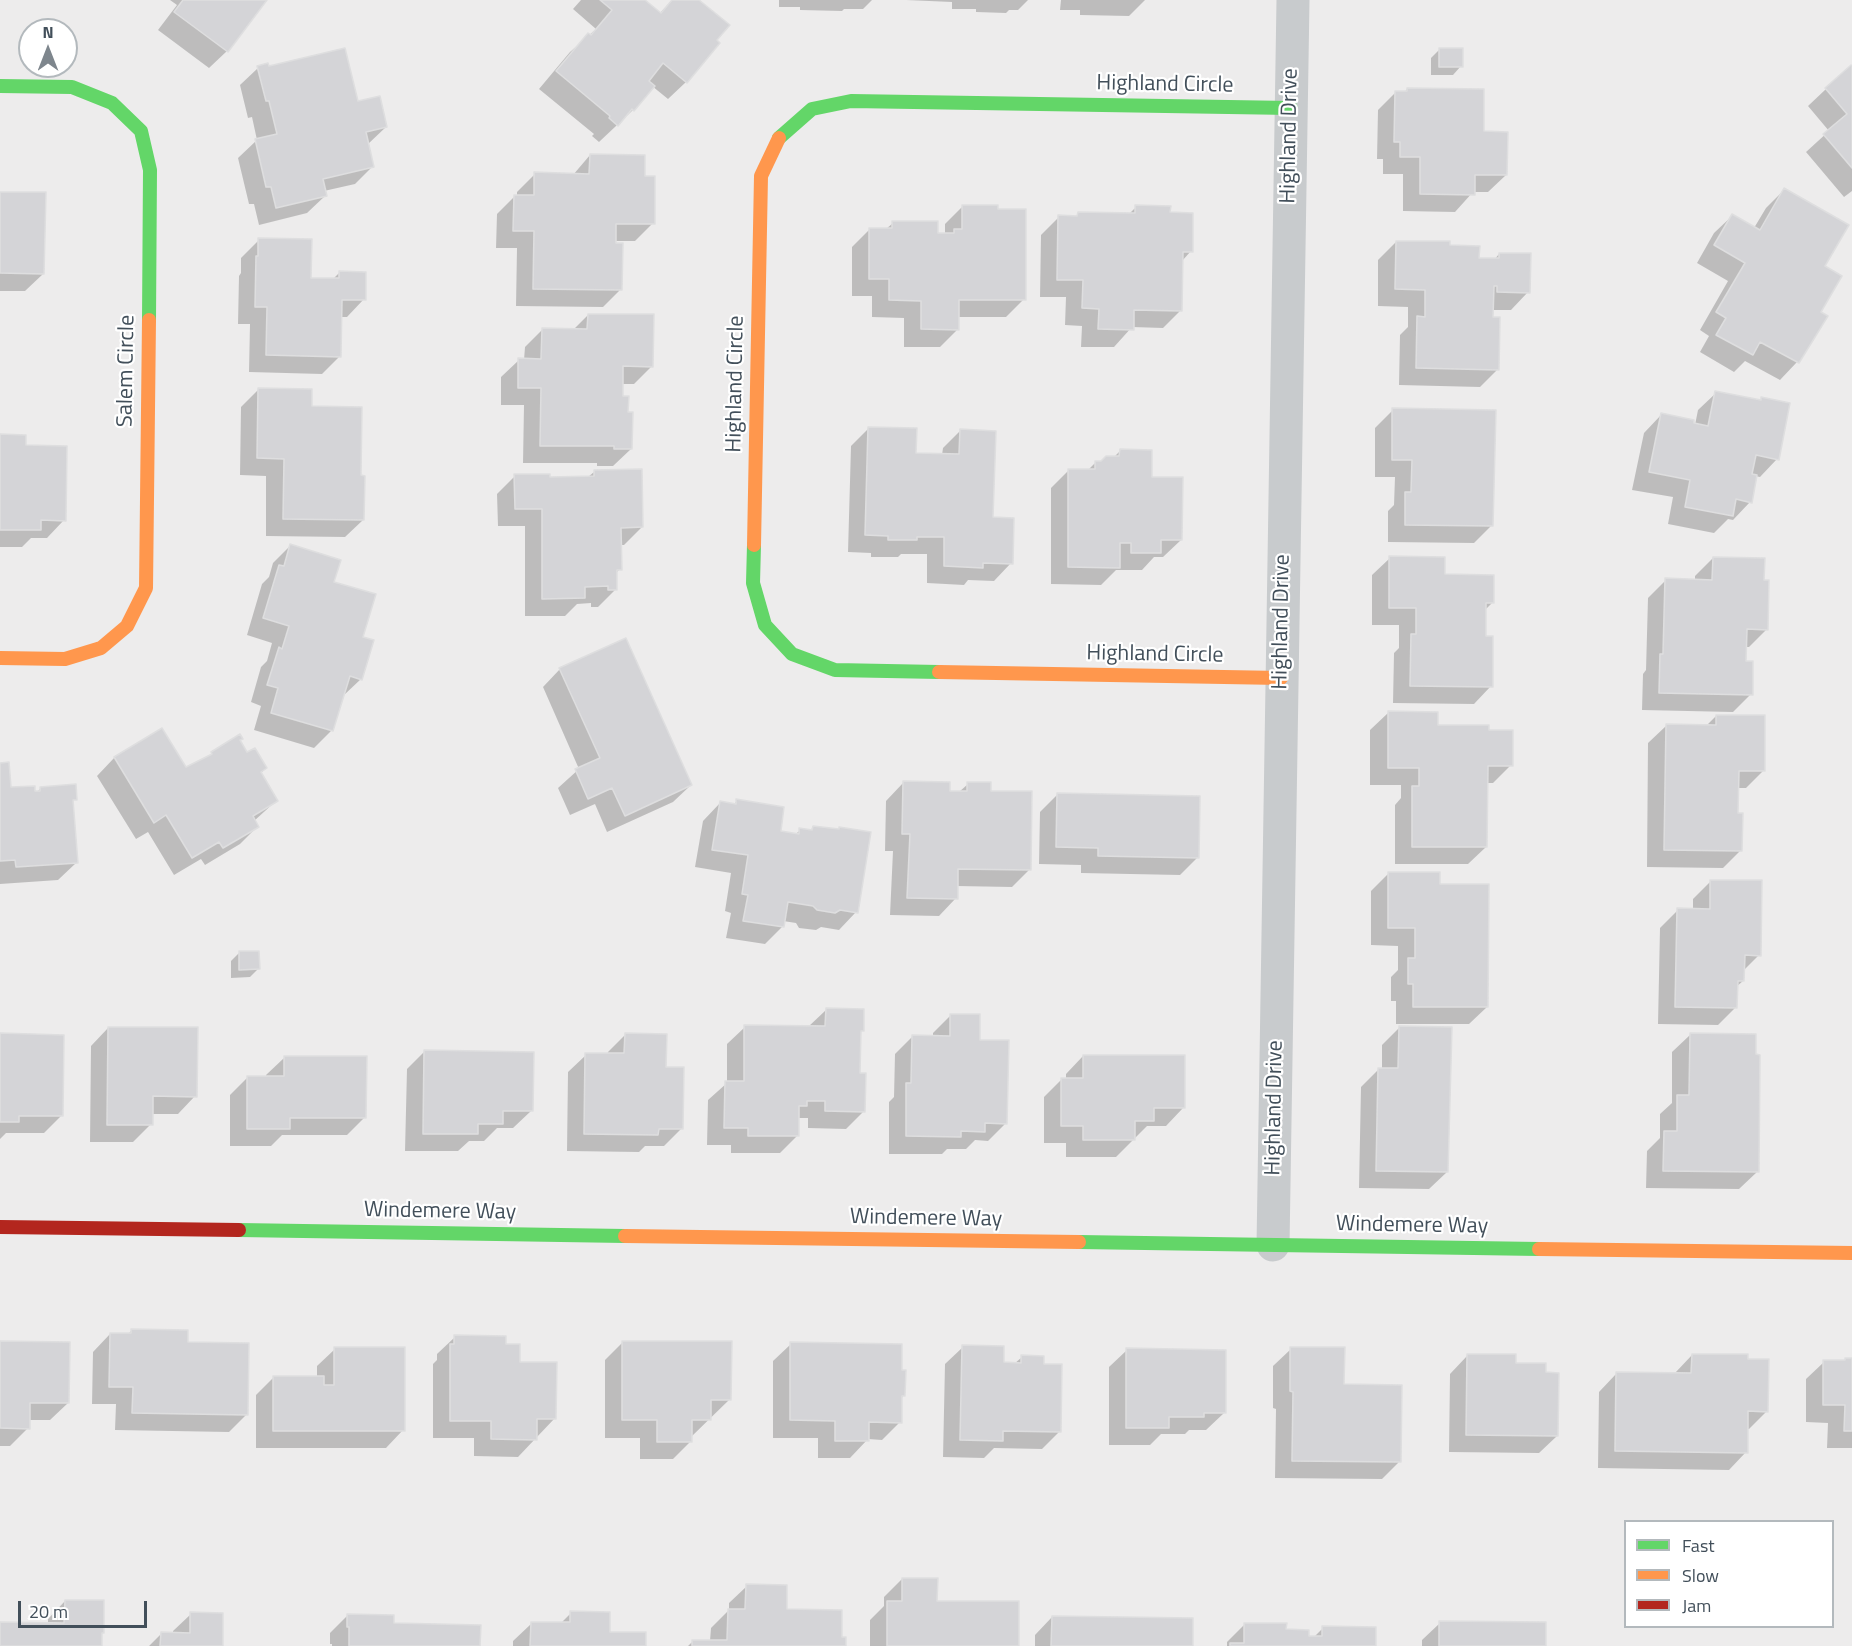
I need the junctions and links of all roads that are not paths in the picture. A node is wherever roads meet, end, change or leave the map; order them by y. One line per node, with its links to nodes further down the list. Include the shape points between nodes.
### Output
1 (1293, 0): 3 (street, Highland Drive)
2 (0, 86): 4 (street, Salem Circle, via 72,87 112,103 141,131 150,170 146,588 127,626 101,648 65,659)
3 (1291, 108): 5 (street, Highland Drive); 5 (street, Highland Circle, via 851,101 812,109 780,135 761,176 753,583 765,625 792,654 835,670)
4 (0, 658)
5 (1281, 678): 7 (street, Highland Drive)
6 (0, 1227): 7 (street, Windemere Way)
7 (1273, 1245): 8 (street, Windemere Way)
8 (1852, 1253)

